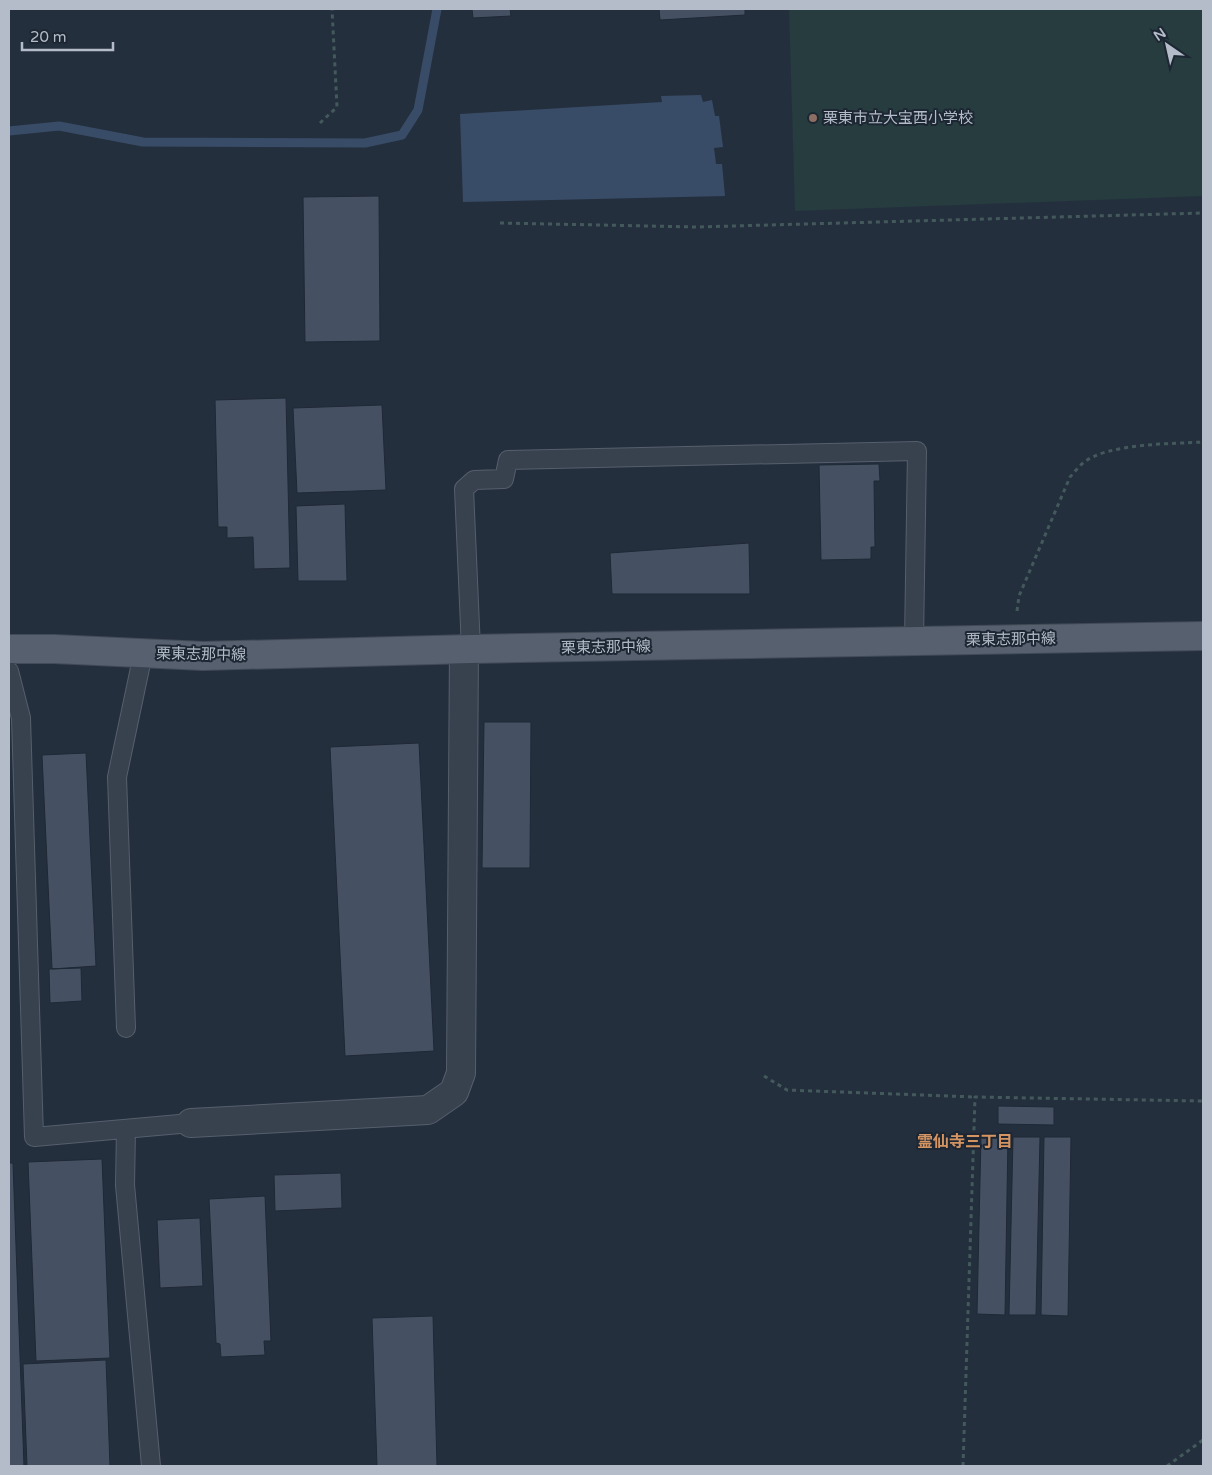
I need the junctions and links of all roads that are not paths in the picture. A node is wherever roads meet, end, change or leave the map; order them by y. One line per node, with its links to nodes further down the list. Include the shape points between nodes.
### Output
1 (1203, 636): 2 (main road, 栗東志那中線)
2 (914, 641): 4 (main road, 栗東志那中線); 4 (lane, via 917,451 508,460 504,479 474,480 464,489)
3 (9, 649): 5 (main road, 栗東志那中線)
4 (468, 649): 5 (main road, 栗東志那中線, via 203,656); 8 (street, via 461,1073 454,1092 428,1110)
5 (143, 654): 7 (lane, via 117,777)
6 (9, 671): 9 (lane, via 21,718 34,1137)
7 (126, 1028)
8 (190, 1123): 9 (lane)
9 (126, 1129): 10 (lane, via 125,1185)
10 (151, 1466)

